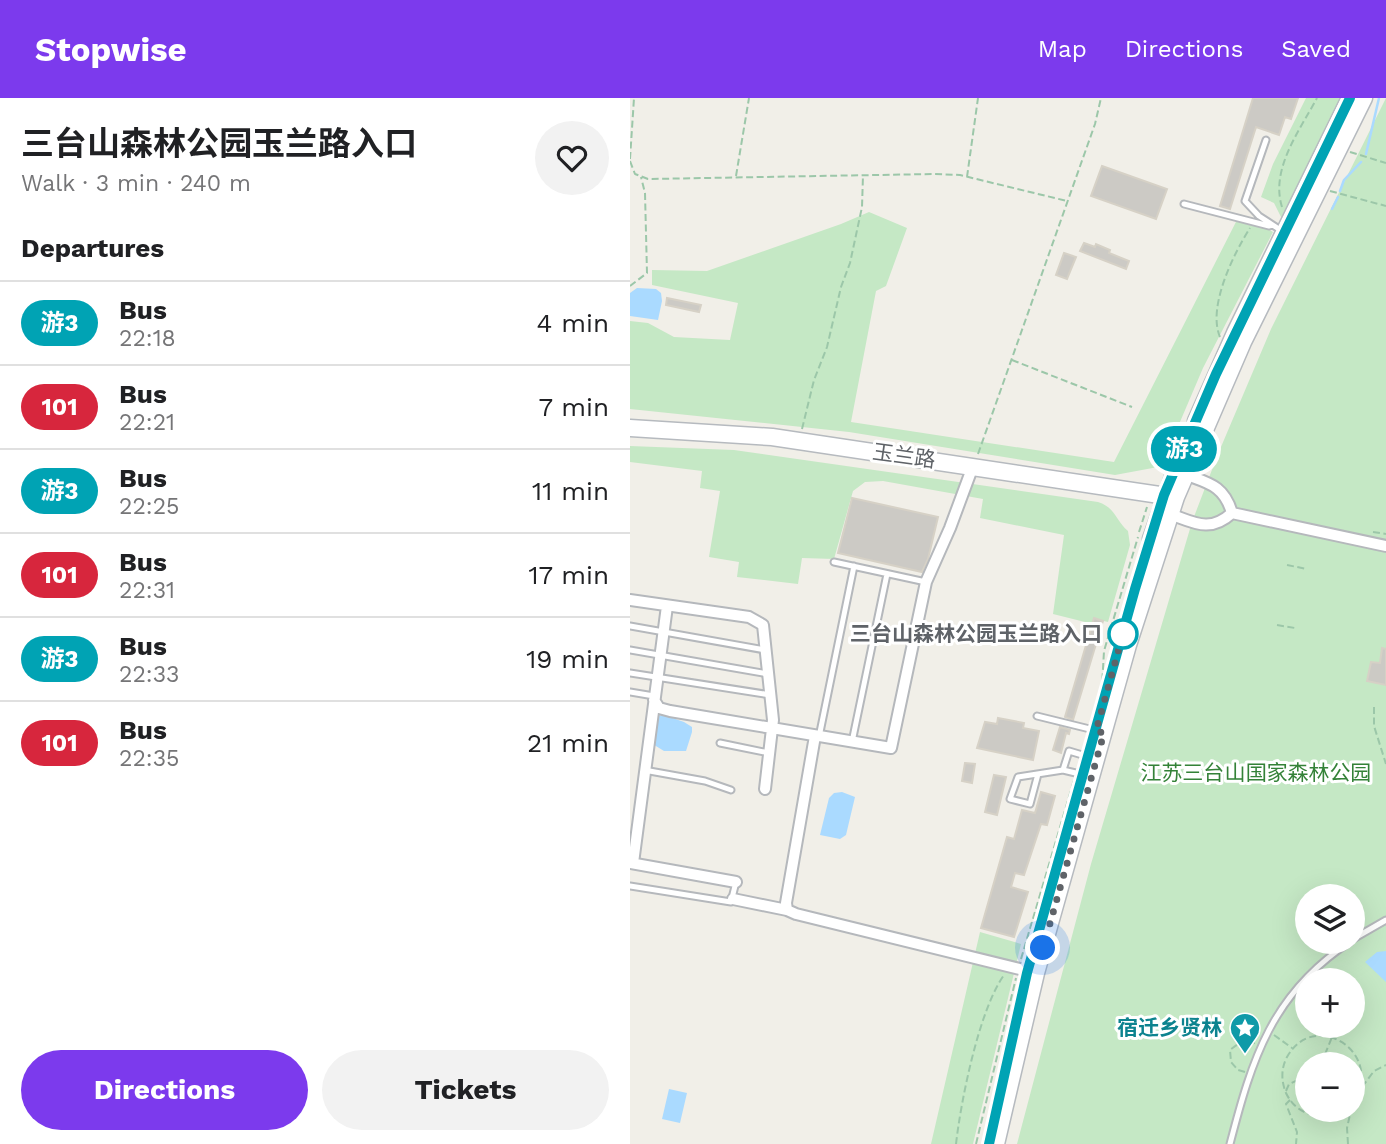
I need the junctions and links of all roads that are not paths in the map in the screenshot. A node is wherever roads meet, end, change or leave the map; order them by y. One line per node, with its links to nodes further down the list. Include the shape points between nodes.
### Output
1 (1350, 98): 5 (main road)
2 (1363, 98): 9 (main road)
3 (1266, 141): 5 (lane, via 1245,201 1259,216)
4 (1184, 204): 5 (lane)
5 (1284, 226): 10 (main road, via 1227,350)
6 (630, 428): 8 (main road, 玉兰路, via 742,434)
7 (630, 435): 8 (main road, 玉兰路, via 760,442)
8 (972, 469): 10 (main road, 玉兰路); 16 (street)
9 (1184, 474): 10 (main road); 11 (street, via 1217,487)
10 (1165, 504): 11 (street, 玉兰路, via 1199,525 1222,523); 32 (main road, via 1128,645)
11 (1231, 513): 12 (street)
12 (1386, 546)
13 (834, 562): 14 (lane)
14 (854, 566): 15 (lane); 33 (lane)
15 (887, 574): 16 (lane); 34 (lane)
16 (926, 582): 34 (street, via 891,748)
17 (630, 600): 18 (street)
18 (667, 606): 20 (street); 22 (street, via 758,621 763,625)
19 (630, 626): 20 (lane)
20 (663, 632): 22 (lane); 23 (street)
21 (630, 650): 23 (lane)
22 (766, 651): 25 (street)
23 (660, 655): 25 (lane); 26 (street)
24 (630, 673): 26 (lane)
25 (769, 674): 28 (street)
26 (657, 677): 28 (lane); 29 (street)
27 (630, 692): 29 (lane)
28 (771, 695): 31 (street)
29 (654, 698): 31 (street, via 659,708 670,711); 38 (street)
30 (1037, 716): 32 (lane)
31 (772, 729): 33 (street); 36 (street)
32 (1096, 731): 37 (main road); 52 (main road)
33 (817, 736): 34 (street); 48 (street)
34 (851, 742)
35 (720, 743): 36 (lane)
36 (769, 753): 42 (street)
37 (1085, 756): 39 (lane, via 1069,751); 41 (main road)
38 (644, 769): 43 (lane, via 705,780); 44 (street)
39 (1063, 770): 40 (lane); 41 (lane)
40 (1038, 774): 40 (lane, via 1018,778 1010,799 1030,804)
41 (1080, 774): 52 (main road)
42 (765, 789)
43 (731, 790)
44 (631, 863): 45 (street)
45 (736, 882): 47 (lane)
46 (630, 886): 47 (lane)
47 (733, 899): 48 (street)
48 (787, 909): 52 (street)
49 (1386, 920): 50 (lane)
50 (1365, 932)
51 (1330, 954): 55 (lane, via 1297,985 1261,1046)
52 (1027, 971): 53 (main road); 54 (main road)
53 (989, 1144)
54 (996, 1144)
55 (1230, 1144)

